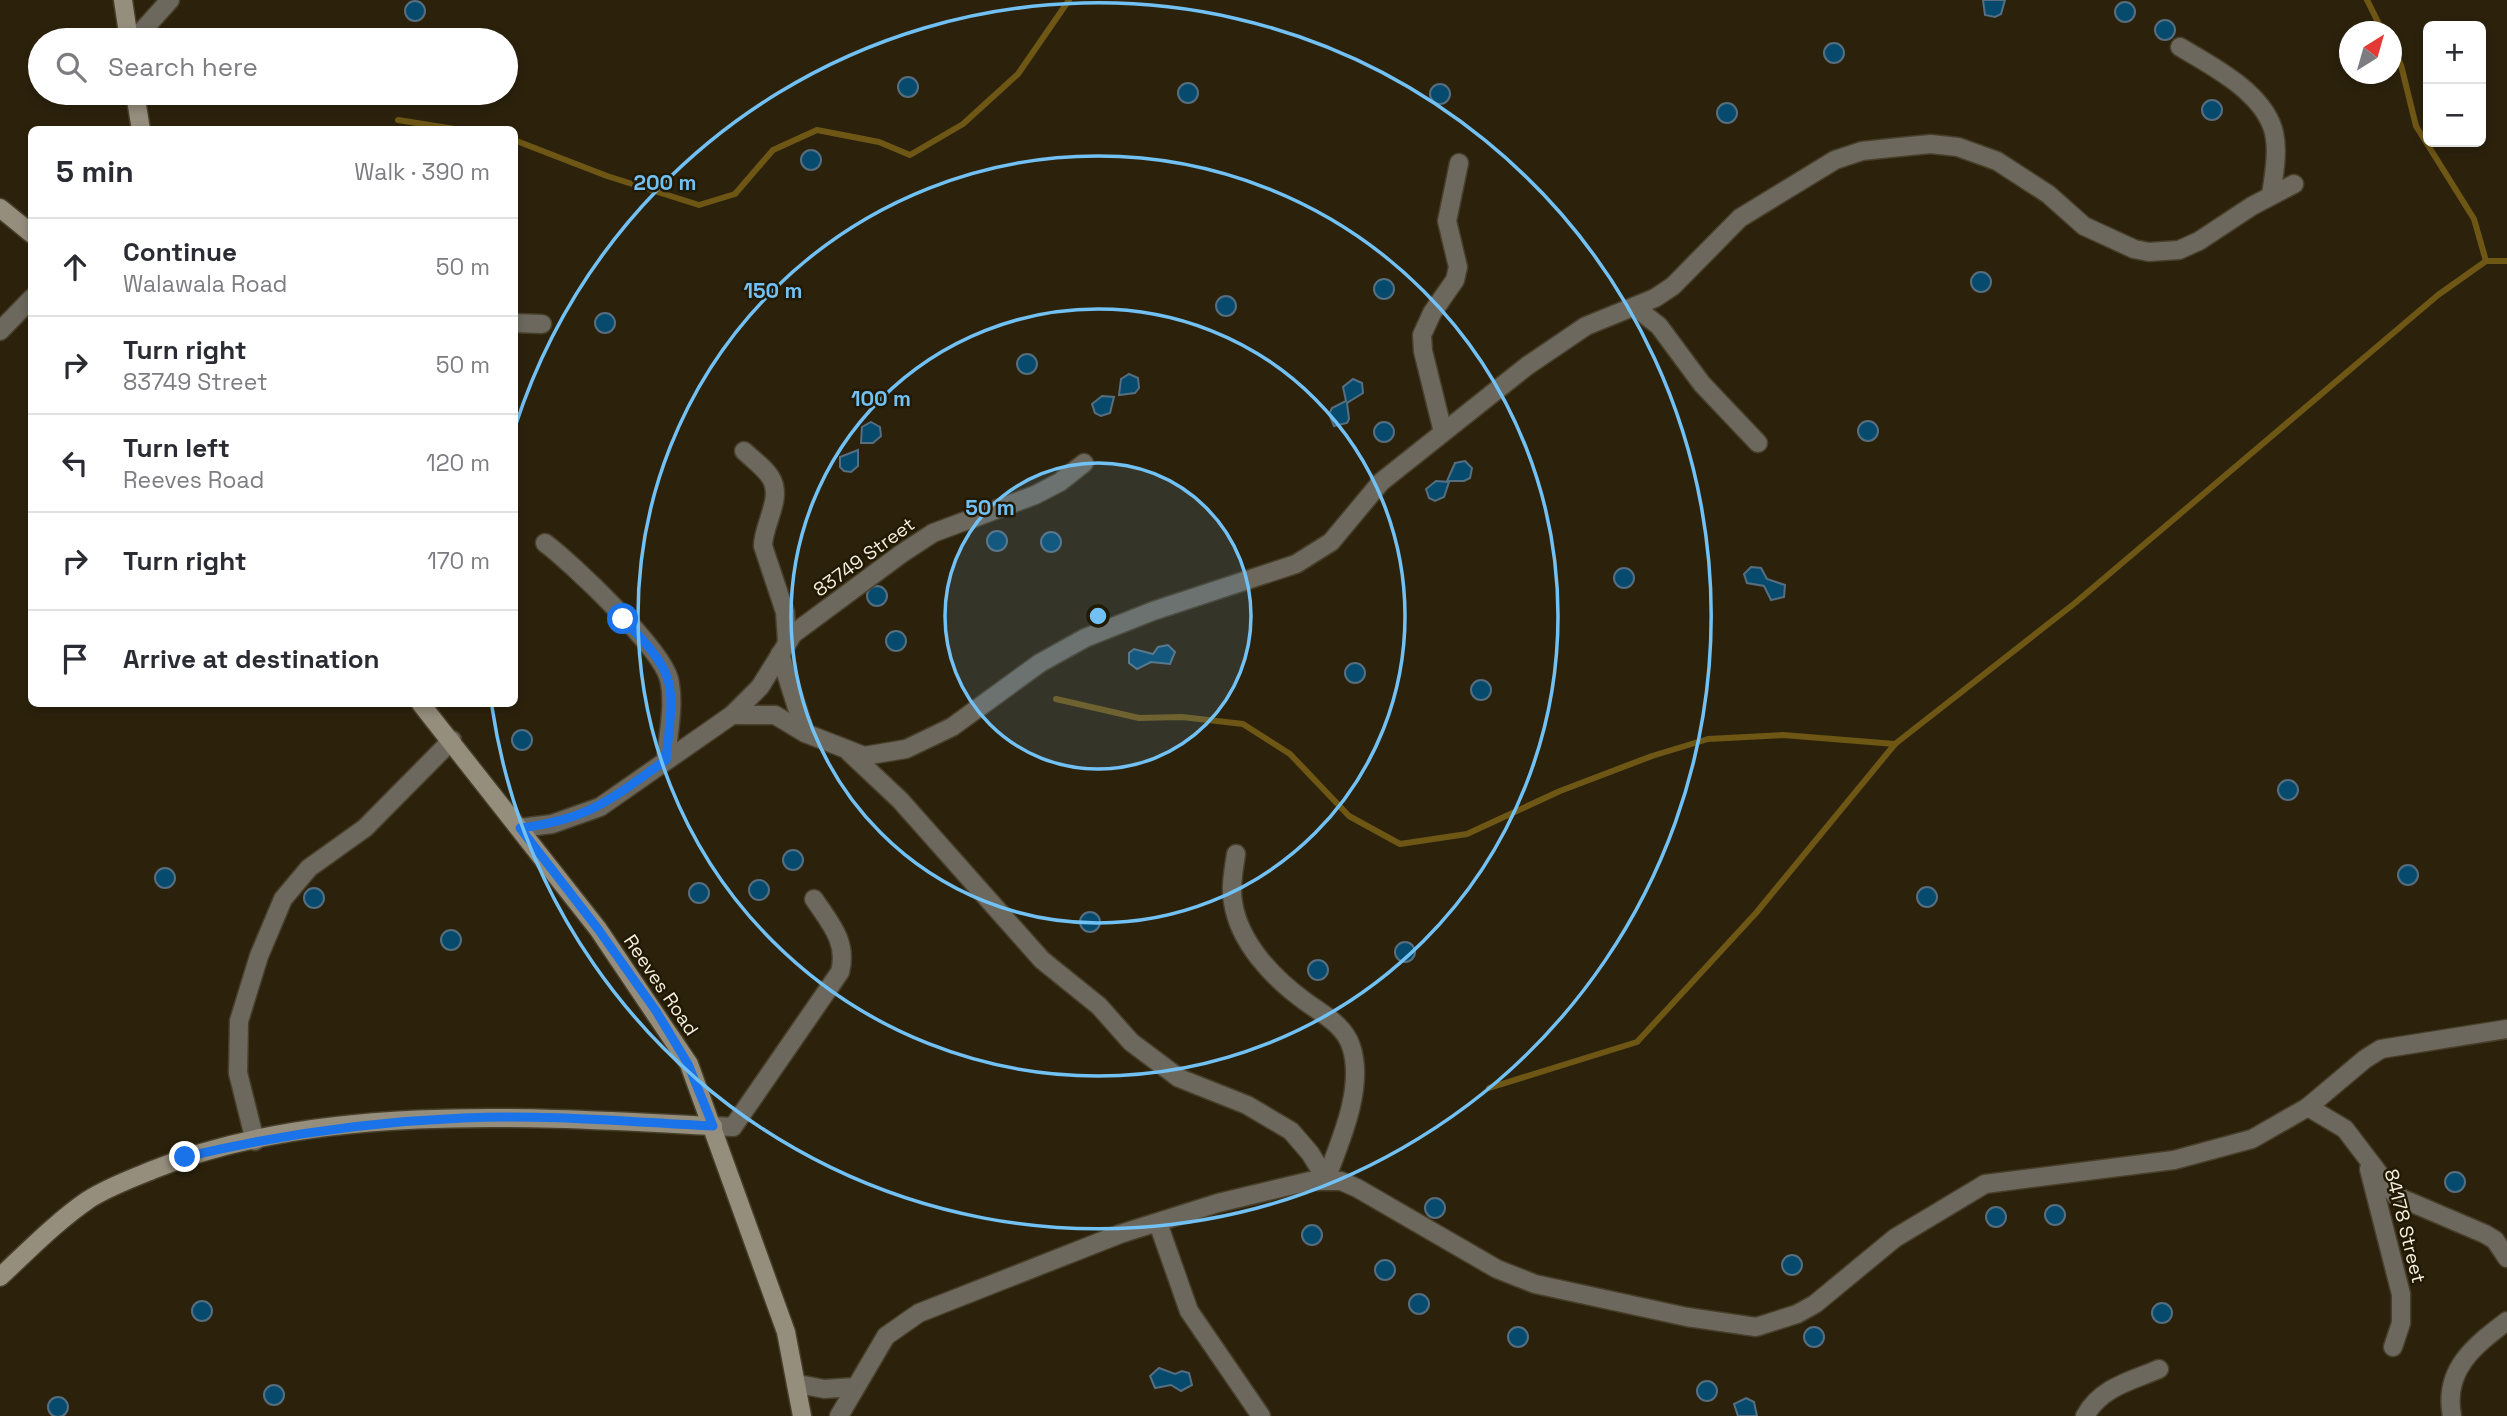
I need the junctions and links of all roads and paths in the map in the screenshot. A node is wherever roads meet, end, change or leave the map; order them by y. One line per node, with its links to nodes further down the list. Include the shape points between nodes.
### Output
1 (123, 0): 3 (street)
2 (170, 0): 4 (street)
3 (129, 28)
4 (143, 28)
5 (2180, 47): 10 (street, via 2237,85 2268,117 2275,149)
6 (137, 105): 7 (street)
7 (140, 126)
8 (1459, 163): 18 (street, via 1447,221 1458,267 1422,335)
9 (2294, 184): 10 (street)
10 (2271, 195): 14 (street, via 2199,241 2179,250 2149,252 2084,226 2048,194 1978,154 1931,144 1862,151 1835,160 1740,218 1673,286)
11 (0, 208): 12 (street)
12 (28, 230)
13 (28, 302): 17 (street)
14 (1635, 307): 18 (street, via 1564,339); 19 (street, via 1660,326 1702,384)
15 (518, 323): 16 (street)
16 (542, 324)
17 (0, 331)
18 (1443, 432): 28 (street, via 1381,482 1348,524 1315,555 1085,638 1040,663 926,742 883,755)
19 (1758, 443)
20 (744, 451): 23 (street, via 771,478 775,493 763,535 785,612)
21 (1084, 463): 23 (street, 83749 Street, via 1060,482 1015,505 924,538)
22 (545, 543): 29 (street, via 570,562 662,662 671,692)
23 (783, 647): 25 (street, 83749 Street, via 760,687); 26 (street)
24 (424, 707): 27 (street, Reeves Road)
25 (732, 715): 26 (street, via 775,715); 29 (street, 83749 Street)
26 (806, 733): 28 (street)
27 (452, 740): 30 (street, Reeves Road); 36 (street, via 366,828 309,868 283,899 240,1012 238,1073)
28 (849, 752): 38 (street, via 900,800 1042,960 1099,1006 1131,1042 1179,1078 1247,1105 1291,1131)
29 (666, 760): 30 (street, 83749 Street, via 600,807 552,824)
30 (520, 828): 35 (street, Reeves Road, via 656,1011 688,1064)
31 (1236, 854): 38 (street, via 1233,902 1254,949 1269,972 1338,1025 1352,1049 1347,1127)
32 (814, 899): 35 (street, via 840,939 844,956 840,972 733,1127)
33 (2503, 1028): 34 (street, via 2381,1049)
34 (2308, 1107): 37 (street, 84178 Street, via 2345,1129); 38 (street, via 2252,1139 2221,1149 2174,1160 1985,1184 1895,1238 1815,1304 1756,1326 1687,1317 1535,1284 1497,1269 1357,1188)
35 (713, 1126): 36 (street, via 558,1117 462,1118 339,1128); 45 (street, Reeves Road, via 786,1332)
36 (255, 1141): 41 (street, via 185,1157 89,1200)
37 (2365, 1156): 40 (street, 84178 Street, via 2396,1196 2485,1234); 43 (street, 84178 Street, via 2401,1294 2401,1323)
38 (1326, 1179): 39 (street, via 1218,1203)
39 (1158, 1223): 46 (street, via 1071,1251 919,1313 886,1336); 49 (street, via 1189,1311)
40 (2507, 1258)
41 (0, 1277)
42 (2507, 1321): 51 (street, via 2468,1351 2456,1370 2449,1401)
43 (2393, 1347)
44 (2159, 1369): 50 (street, via 2110,1389)
45 (798, 1384): 46 (street, via 824,1389); 47 (street, Reeves Road)
46 (855, 1387): 48 (street)
47 (802, 1416)
48 (839, 1416)
49 (1261, 1416)
50 (2085, 1416)
51 (2452, 1416)

